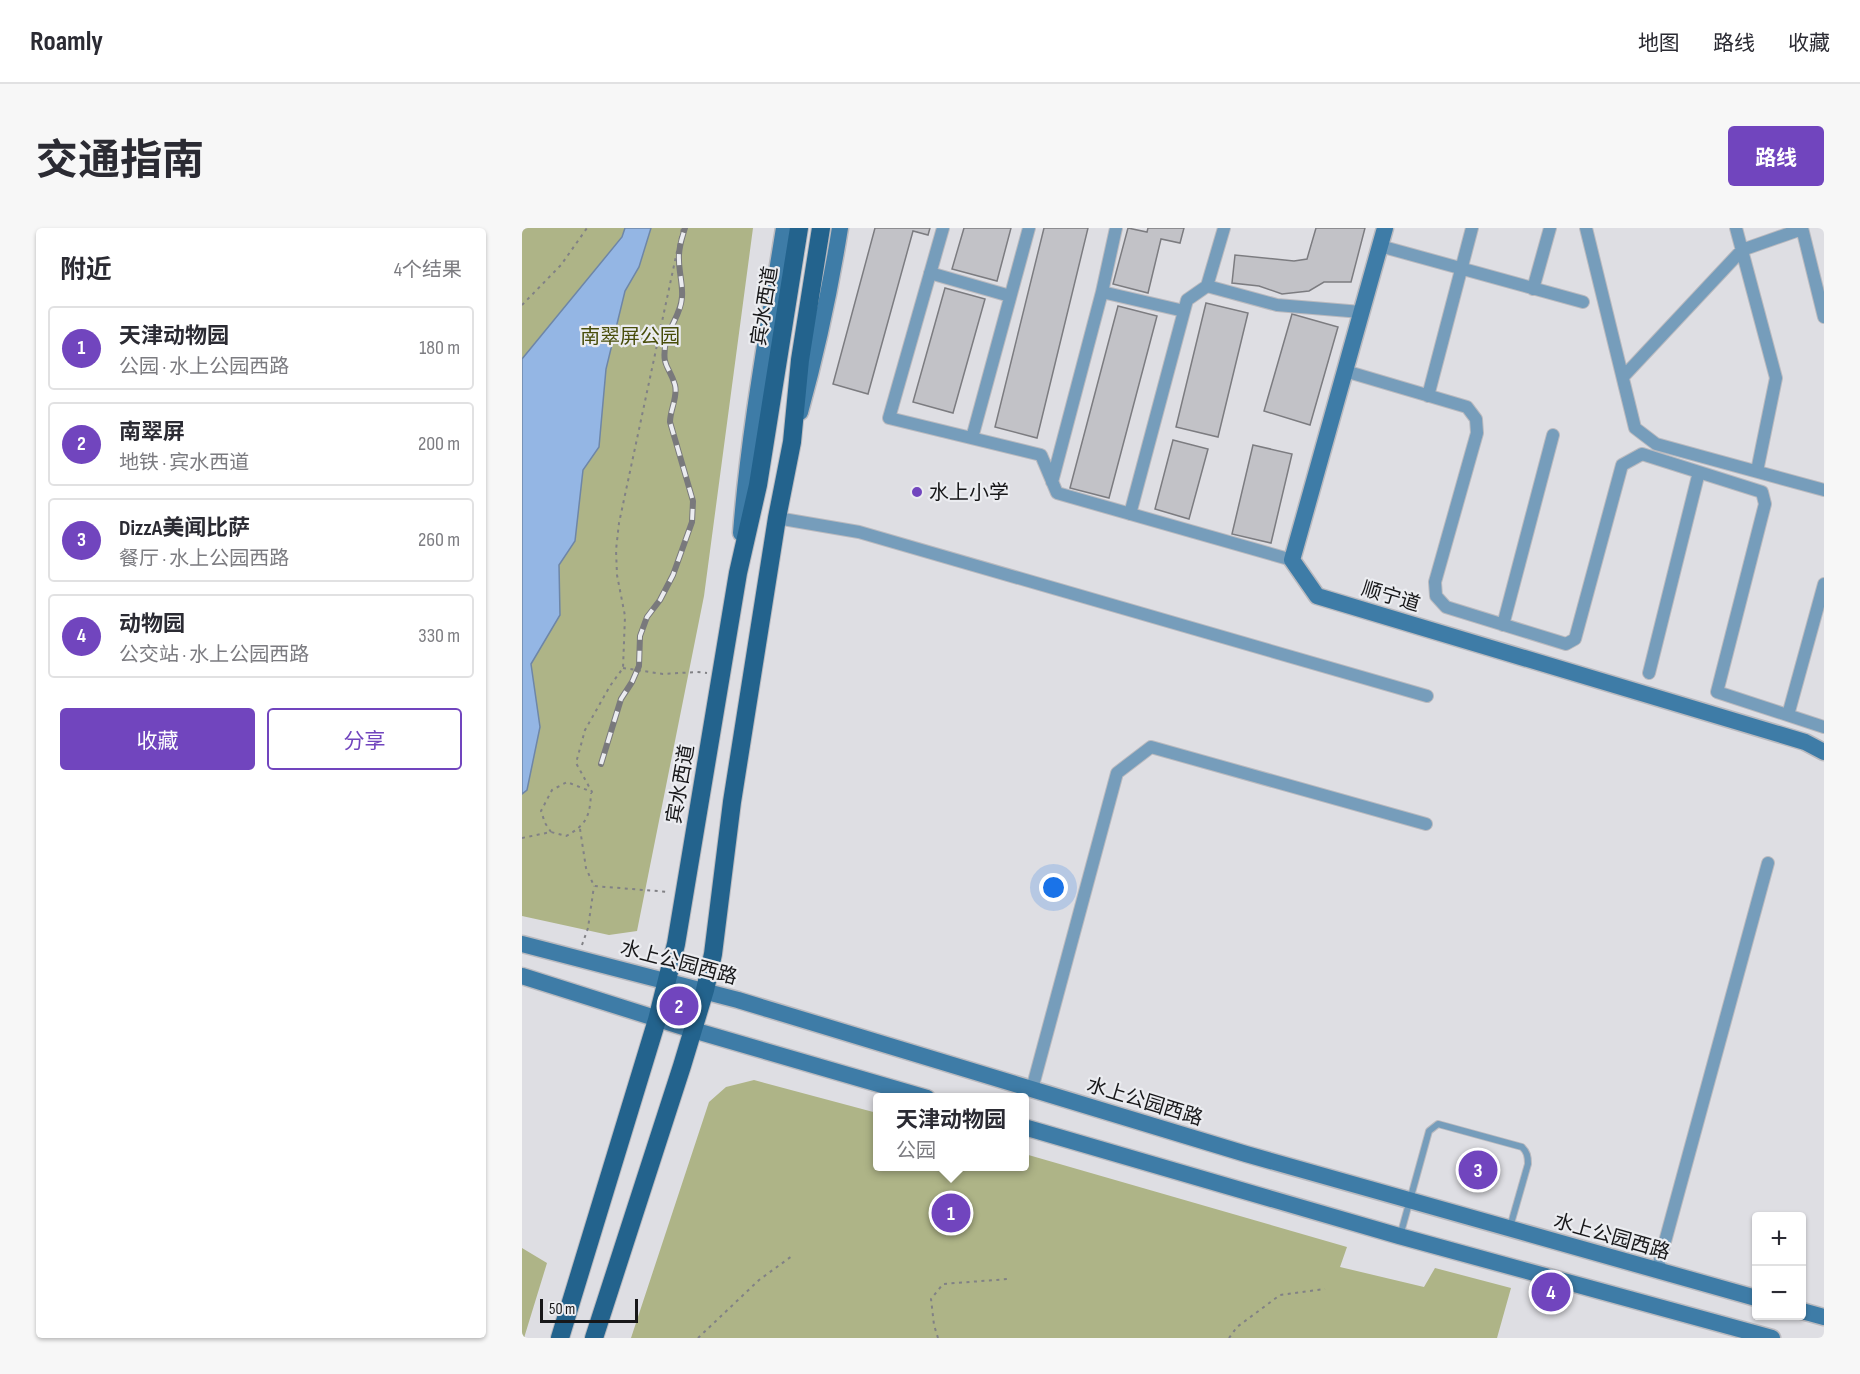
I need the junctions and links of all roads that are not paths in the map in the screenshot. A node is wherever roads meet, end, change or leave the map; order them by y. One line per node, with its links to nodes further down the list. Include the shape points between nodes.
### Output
1 (784, 228): 40 (main road, via 745,489)
2 (799, 228): 40 (main road, 宾水西道, via 758,485)
3 (821, 228): 32 (main road, via 800,360)
4 (840, 228): 32 (main road, via 832,280)
5 (943, 228): 18 (street)
6 (1029, 228): 22 (street)
7 (1116, 228): 21 (street)
8 (1224, 228): 19 (street)
9 (1385, 228): 15 (main road)
10 (1472, 228): 17 (street)
11 (1550, 228): 20 (street)
12 (1586, 228): 28 (street)
13 (1736, 228): 16 (street)
14 (1802, 229): 16 (street); 26 (street)
15 (1380, 246): 17 (street); 25 (main road)
16 (1742, 250): 28 (street); 33 (street, via 1776,378)
17 (1461, 269): 20 (street); 29 (street)
18 (930, 273): 22 (street); 31 (street, via 890,418)
19 (1207, 286): 24 (street, via 1187,300); 25 (street, via 1277,305)
20 (1533, 289): 23 (street)
21 (1102, 292): 24 (street); 35 (street)
22 (1010, 296): 31 (street)
23 (1583, 302)
24 (1184, 311): 37 (street)
25 (1361, 312): 27 (main road)
26 (1824, 317)
27 (1345, 371): 29 (street); 39 (main road)
28 (1623, 377): 33 (street, via 1635,428 1656,444)
29 (1428, 396): 42 (street, via 1467,407 1476,419 1477,433 1435,582 1436,596 1446,607)
30 (1553, 435): 42 (street)
31 (972, 438): 35 (street, via 1041,455)
32 (792, 442): 38 (main road)
33 (1757, 471): 36 (street)
34 (1699, 472): 42 (street, via 1642,454 1622,465 1575,639 1566,644); 43 (street); 45 (street, via 1762,492 1765,504 1717,692)
35 (1052, 482): 37 (street, via 1057,494)
36 (1824, 490)
37 (1130, 514): 39 (street)
38 (777, 518): 44 (street, via 859,532); 53 (main road)
39 (1292, 560): 47 (main road, 顺宁道, via 1317,596 1805,742)
40 (738, 573): 52 (main road, 宾水西道)
41 (1824, 584): 45 (street)
42 (1503, 624)
43 (1649, 672)
44 (1427, 696)
45 (1788, 715): 46 (street)
46 (1824, 727)
47 (1824, 752)
48 (1426, 824): 56 (street, via 1151,747 1118,773)
49 (1768, 863): 62 (street)
50 (522, 944): 52 (main road, 水上公园西路)
51 (522, 976): 54 (main road)
52 (668, 980): 53 (main road, 水上公园西路); 54 (main road, 宾水西道)
53 (705, 990): 55 (main road); 56 (main road, 水上公园西路)
54 (657, 1020): 55 (main road); 66 (main road, 宾水西道)
55 (693, 1030): 57 (main road); 67 (main road)
56 (1032, 1089): 59 (main road, 水上公园西路)
57 (910, 1093)
58 (1029, 1128): 61 (main road)
59 (1409, 1200): 60 (main road, 水上公园西路); 60 (lane, via 1429,1131 1438,1124 1454,1127 1526,1150 1528,1164); 61 (lane)
60 (1510, 1228): 62 (main road, 水上公园西路)
61 (1400, 1236): 68 (main road)
62 (1657, 1271): 63 (main road, 水上公园西路)
63 (1752, 1297)
64 (1806, 1312): 65 (main road)
65 (1824, 1317)
66 (560, 1338)
67 (594, 1338)
68 (1772, 1338)

